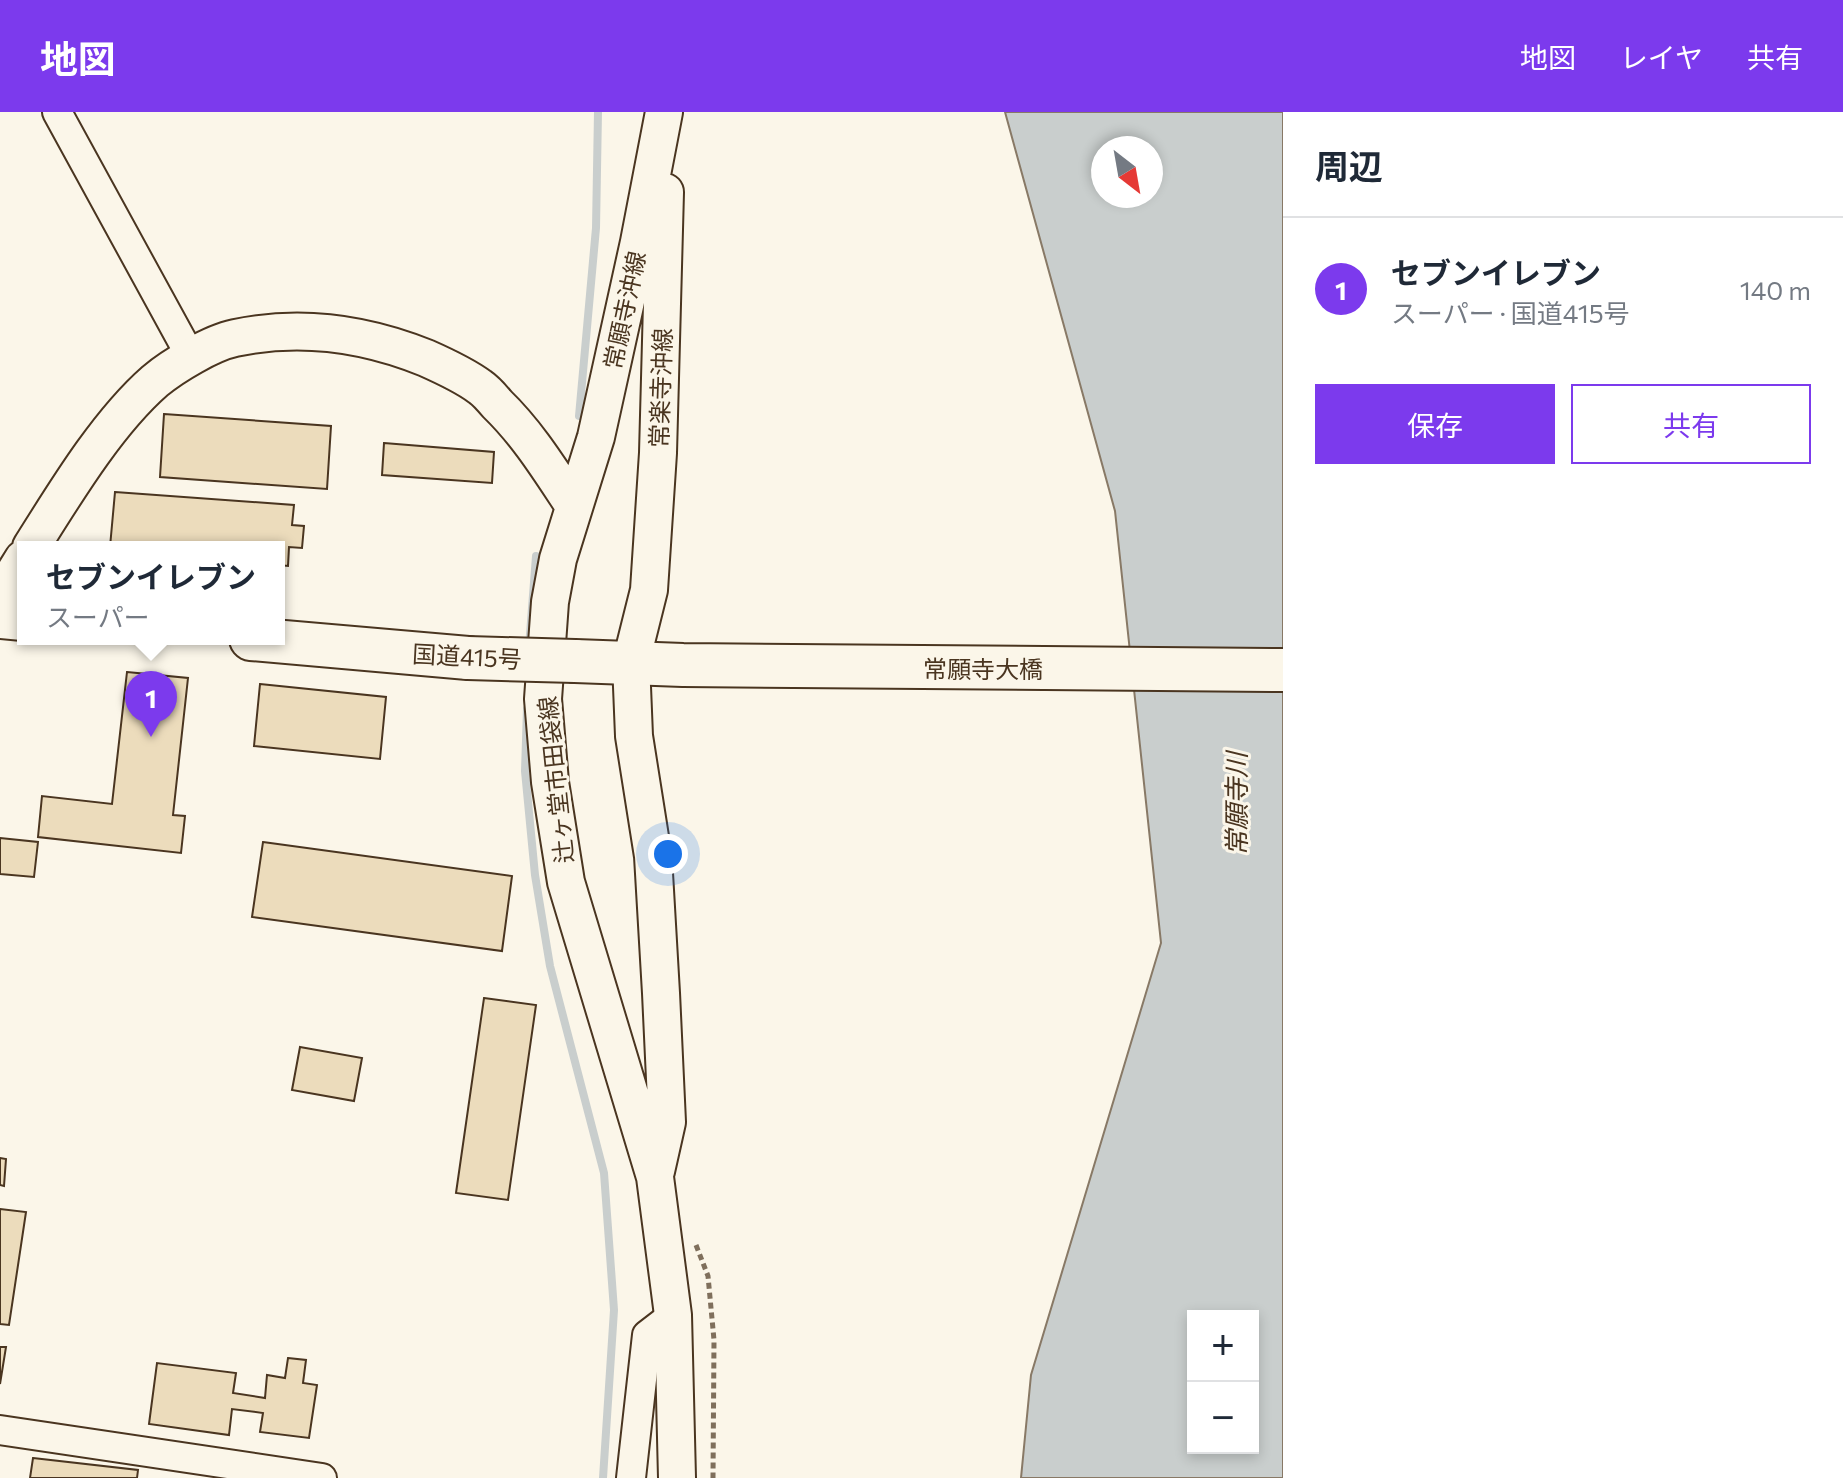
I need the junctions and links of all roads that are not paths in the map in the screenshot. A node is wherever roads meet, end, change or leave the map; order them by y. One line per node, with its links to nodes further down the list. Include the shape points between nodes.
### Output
1 (57, 112): 3 (street)
2 (665, 112): 4 (main road, 常願寺沖線, via 596,437); 9 (main road, 常楽寺沖線, via 658,453 649,590)
3 (191, 357): 4 (main road, via 232,338 283,331 340,333 393,345 480,387 512,418); 5 (main road, via 155,381 111,428)
4 (574, 506): 12 (main road, 辻ヶ堂市田袋線, via 558,559 547,632 543,699 550,782 566,882)
5 (35, 541)
6 (17, 569): 7 (main road)
7 (0, 596)
8 (285, 642): 9 (highway, 国道415号, bridge, via 468,658)
9 (631, 662): 10 (highway, 国道415号); 12 (main road, 辻ヶ堂市田袋線, via 634,736 653,856 661,993 667,1122)
10 (683, 665): 11 (highway, 常願寺大橋)
11 (1283, 670)
12 (655, 1177): 13 (main road, 辻ヶ堂市田袋線)
13 (673, 1315): 16 (street, via 647,1335); 17 (main road, 辻ヶ堂市田袋線)
14 (0, 1430): 15 (street)
15 (322, 1478)
16 (631, 1478)
17 (677, 1478)

